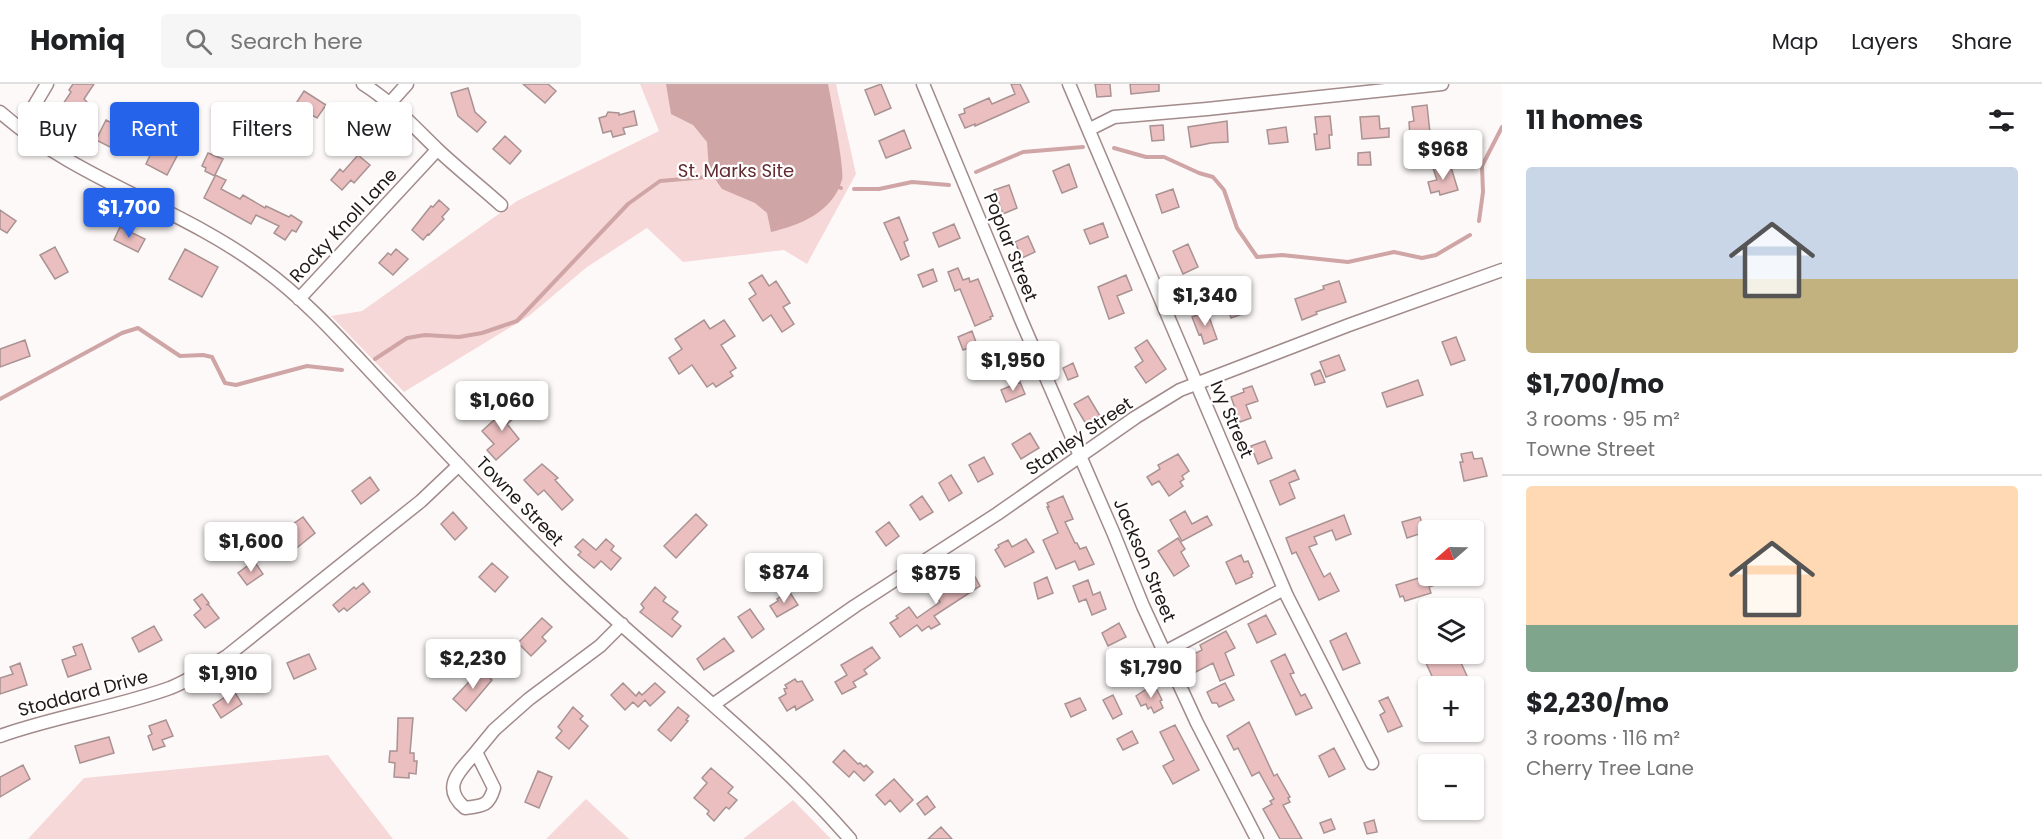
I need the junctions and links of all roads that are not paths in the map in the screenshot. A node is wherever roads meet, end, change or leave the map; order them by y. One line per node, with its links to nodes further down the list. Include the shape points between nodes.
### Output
1 (47, 84): 7 (street)
2 (363, 84): 8 (street)
3 (407, 84): 9 (street)
4 (923, 84): 20 (street, Poplar Street)
5 (1069, 84): 13 (street, Ivy Street)
6 (1442, 84): 13 (street, via 1114,117)
7 (36, 102)
8 (389, 102)
9 (391, 102)
10 (0, 112): 12 (street, Towne Street)
11 (412, 125): 14 (street)
12 (18, 126)
13 (1090, 129): 19 (street, Ivy Street)
14 (437, 150): 16 (street); 18 (street, Rocky Knoll Lane)
15 (64, 156): 18 (street, Towne Street, via 218,240 262,268)
16 (501, 206)
17 (1502, 270): 19 (street, Stanley Street)
18 (299, 299): 21 (street, Towne Street)
19 (1197, 383): 20 (street, Stanley Street, via 1136,417); 22 (street, Ivy Street)
20 (1081, 456): 24 (street, Jackson Street); 25 (street, Stanley Street)
21 (459, 465): 23 (street, Towne Street, via 566,574); 26 (street, Stoddard Drive, via 421,501 227,656 196,676 142,696)
22 (1284, 589): 24 (street); 28 (street, Ivy Street)
23 (622, 624): 25 (street, Towne Street); 27 (street, via 600,646 529,699)
24 (1165, 652): 30 (street, Jackson Street)
25 (714, 704): 29 (street, Towne Street)
26 (0, 736)
27 (476, 752)
28 (1372, 763)
29 (850, 839)
30 (1257, 839)

